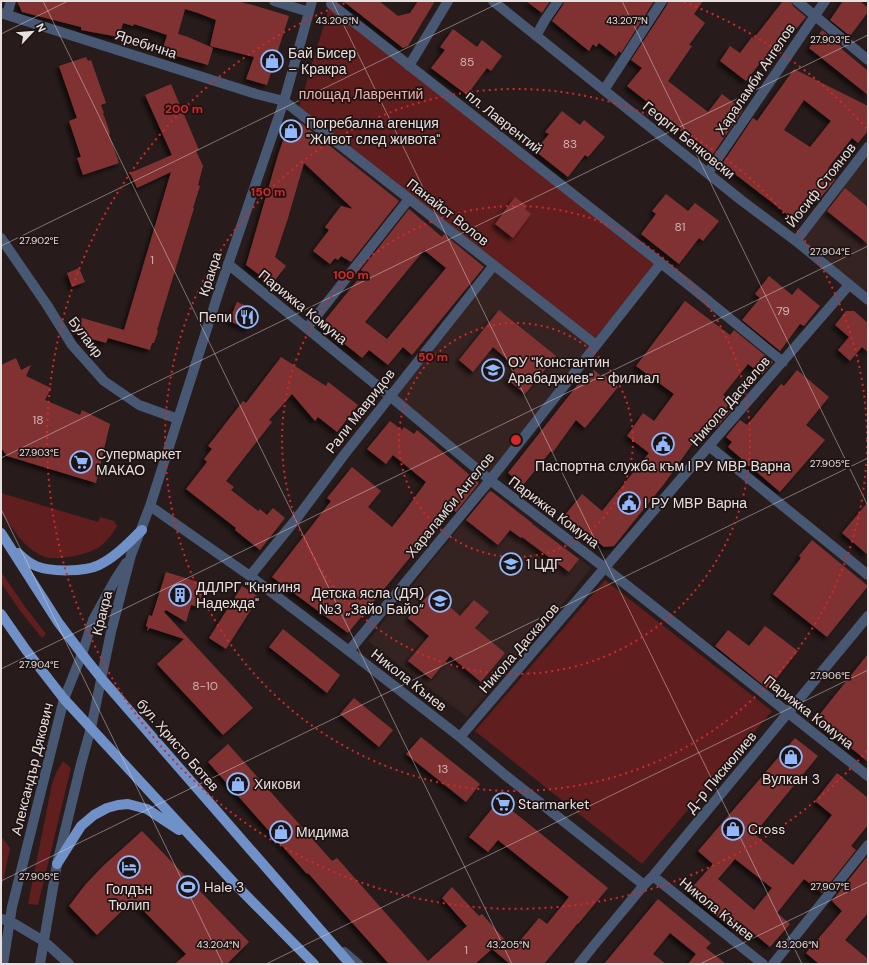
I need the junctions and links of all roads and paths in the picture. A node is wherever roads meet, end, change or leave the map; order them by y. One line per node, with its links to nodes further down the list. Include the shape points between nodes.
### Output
1 (11, 1): 12 (street)
2 (274, 1): 11 (street)
3 (312, 1): 11 (street, Кракра)
4 (448, 1): 16 (street)
5 (493, 1): 14 (street, Георги Бенковски)
6 (558, 1): 14 (street)
7 (662, 1): 17 (street)
8 (797, 1): 13 (street)
9 (825, 1): 13 (street, Хараламби Ангелов)
10 (331, 4): 16 (street, пл. Лаврентий)
11 (310, 12): 18 (street, Кракра)
12 (4, 14): 18 (street, Яребична)
13 (815, 16): 15 (street); 20 (street, Хараламби Ангелов)
14 (536, 36): 17 (street, Георги Бенковски)
15 (868, 60)
16 (409, 66): 24 (street, пл. Лаврентий)
17 (604, 90): 20 (street, Георги Бенковски)
18 (284, 101): 21 (street, Панайот Волов); 25 (street, Кракра)
19 (868, 147): 23 (street, Йосиф Стоянов)
20 (708, 173): 23 (street, Георги Бенковски)
21 (409, 199): 26 (street, Панайот Волов); 29 (street)
22 (1, 238): 33 (street, Булаир, via 72,345 104,381 140,405)
23 (796, 241): 27 (street, Георги Бенковски)
24 (661, 263): 30 (street, Хараламби Ангелов); 31 (street, пл. Лаврентий)
25 (228, 264): 29 (street, Парижка Комуна); 33 (street, Кракра)
26 (494, 265): 30 (street, Панайот Волов); 32 (street, Рали Мавридов)
27 (849, 285): 28 (street, Георги Бенковски); 31 (street, Никола Даскалов)
28 (868, 300)
29 (307, 328): 32 (street, Парижка Комуна)
30 (596, 345): 35 (street, Хараламби Ангелов)
31 (783, 362): 34 (street, Никола Даскалов)
32 (390, 396): 35 (street, Парижка Комуна); 43 (street, Рали Мавридов)
33 (178, 419): 36 (street, Кракра)
34 (709, 446): 41 (street, Никола Даскалов); 42 (street)
35 (490, 480): 41 (street, Парижка Комуна); 46 (street, Хараламби Ангелов)
36 (150, 506): 37 (street, Кракра); 43 (street, Никола Кънев)
37 (142, 530): 39 (main road, via 117,554 99,565 83,570 54,570 37,566 25,560); 40 (street, Кракра)
38 (1, 533): 39 (main road, бул. Христо Ботев)
39 (10, 546): 47 (main road, бул. Христо Ботев, via 58,622)
40 (131, 555): 47 (street, Кракра, via 93,620); 48 (street, Кракра)
41 (605, 568): 50 (street, Парижка Комуна); 52 (street, Никола Даскалов)
42 (868, 575)
43 (250, 576): 46 (street, Никола Кънев)
44 (1, 614): 49 (main road)
45 (868, 616): 50 (street, Д-р Пискюлиев)
46 (349, 651): 52 (street, Никола Кънев)
47 (82, 654): 48 (main road, бул. Христо Ботев); 49 (street, Александър Дякович)
48 (101, 678): 51 (street); 60 (main road, бул. Христо Ботев)
49 (64, 699): 51 (main road); 59 (street, Александър Дякович, via 12,907)
50 (788, 713): 53 (street, Парижка Комуна); 57 (street, Д-р Пискюлиев)
51 (92, 728): 54 (main road); 56 (street)
52 (460, 737): 58 (street, Никола Кънев)
53 (868, 776)
54 (192, 838): 56 (main road, via 147,809 128,804 118,805 94,815 81,826); 66 (main road)
55 (868, 845): 72 (street)
56 (57, 864): 61 (street)
57 (653, 876): 58 (street, Д-р Пискюлиев); 71 (street, Никола Кънев)
58 (644, 886): 62 (street, Д-р Пискюлиев)
59 (6, 920): 61 (street); 63 (street, Александър Дякович)
60 (329, 939): 67 (main road, бул. Христо Ботев); 68 (street)
61 (45, 942): 64 (street); 65 (street)
62 (594, 944): 69 (street, Д-р Пискюлиев); 70 (street, Д-р Пискюлиев)
63 (3, 964)
64 (40, 964)
65 (69, 964)
66 (314, 964)
67 (350, 964)
68 (358, 964)
69 (572, 964)
70 (580, 964)
71 (763, 964)
72 (773, 964)

